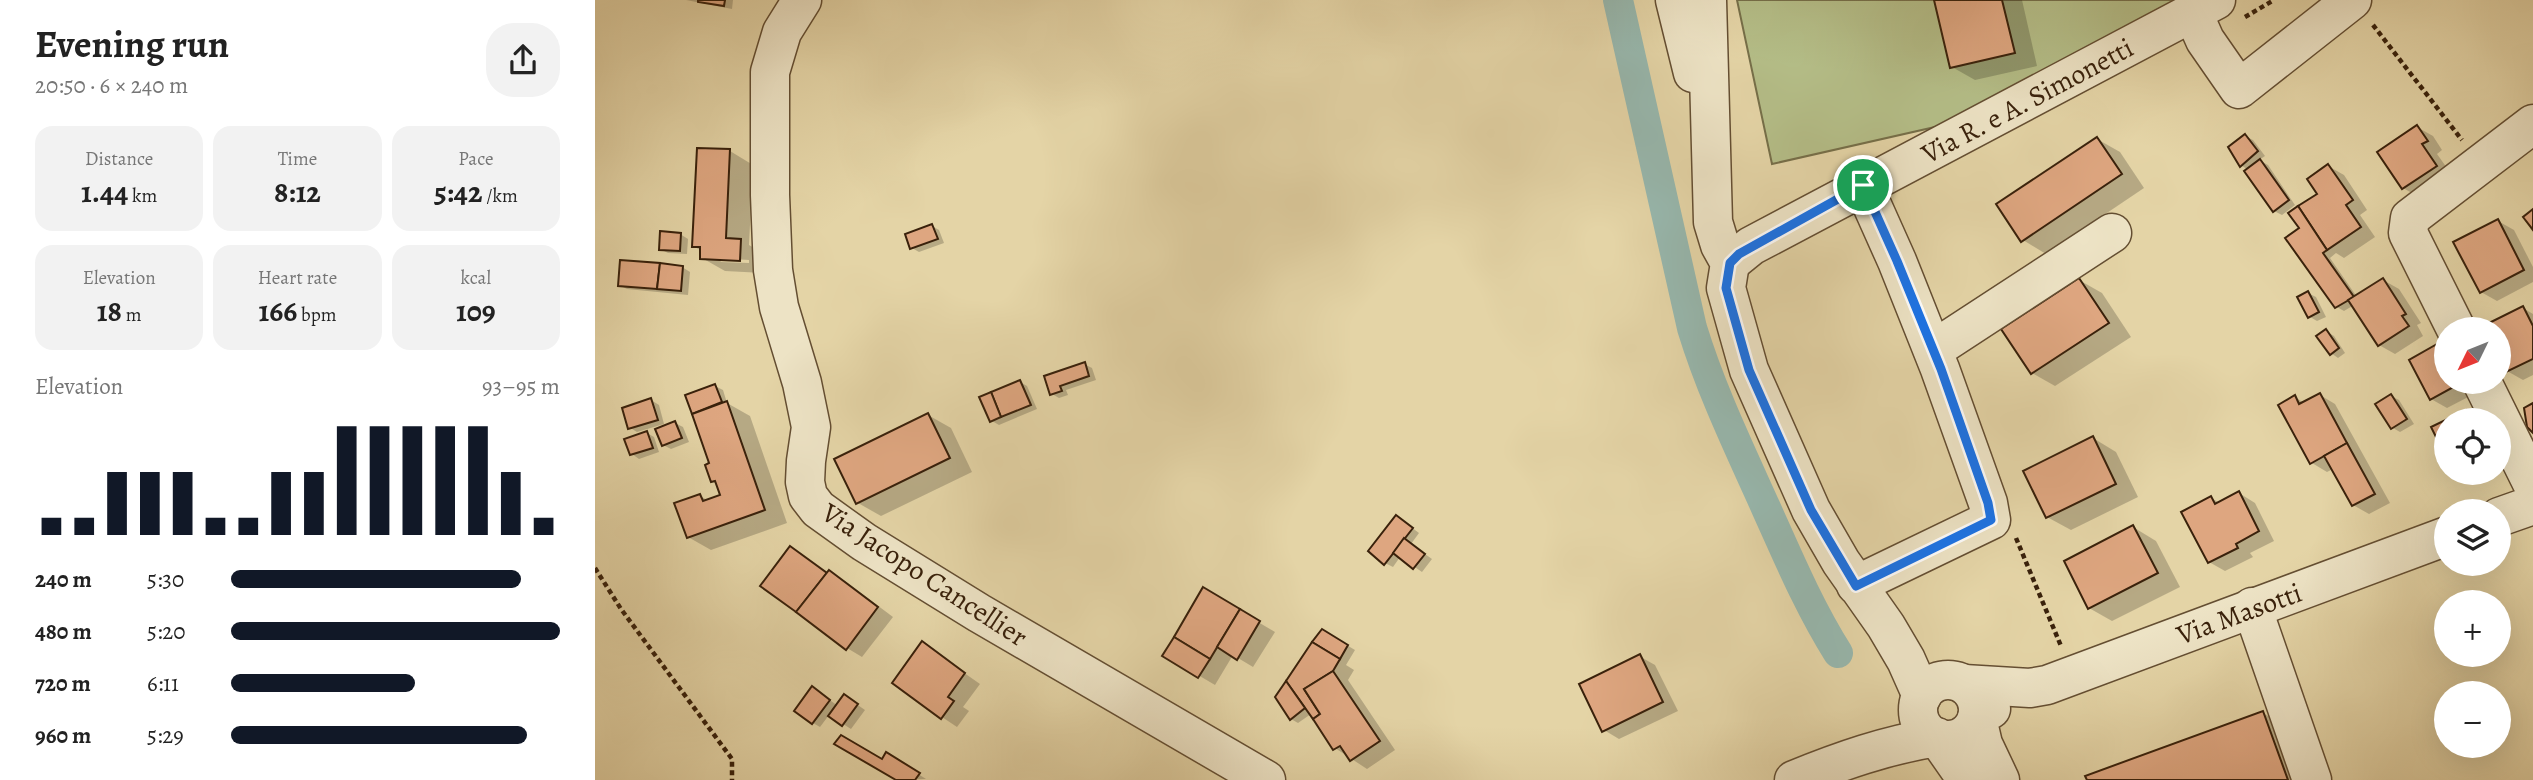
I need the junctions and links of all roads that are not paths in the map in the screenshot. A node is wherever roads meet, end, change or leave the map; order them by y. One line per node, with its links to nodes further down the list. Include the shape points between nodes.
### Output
1 (802, 0): 21 (street, Via Jacopo Cancellier, via 782,32 770,72 770,195 779,307 811,427 805,482 808,496 818,509 875,549)
2 (1675, 0): 7 (street)
3 (1707, 0): 7 (street)
4 (2204, 6): 5 (street, via 2205,40 2239,89); 8 (street, Via R. e A. Simonetti)
5 (2361, 11)
6 (2533, 124): 11 (street, via 2410,218 2408,233)
7 (1710, 146): 10 (street, via 1713,222)
8 (1863, 185): 10 (street, Via R. e A. Simonetti, via 1751,246); 12 (street)
9 (2112, 233): 12 (street)
10 (1730, 263): 18 (street, via 1726,288 1749,370 1811,510)
11 (2450, 317)
12 (1933, 350): 18 (street, via 1991,520)
13 (2488, 394): 14 (street)
14 (2533, 485)
15 (2533, 505): 16 (street)
16 (2511, 513)
17 (2434, 541): 19 (street, Via Masotti)
18 (1856, 586): 20 (street, via 1906,660)
19 (2252, 607): 20 (street, Via Masotti, via 2059,680); 25 (street)
20 (1945, 703): 22 (street, Via Masotti, via 1905,742 1852,756); 23 (street); 24 (street, via 1983,744)
21 (1266, 780)
22 (1794, 780)
23 (1967, 780)
24 (2000, 780)
25 (2312, 780)

